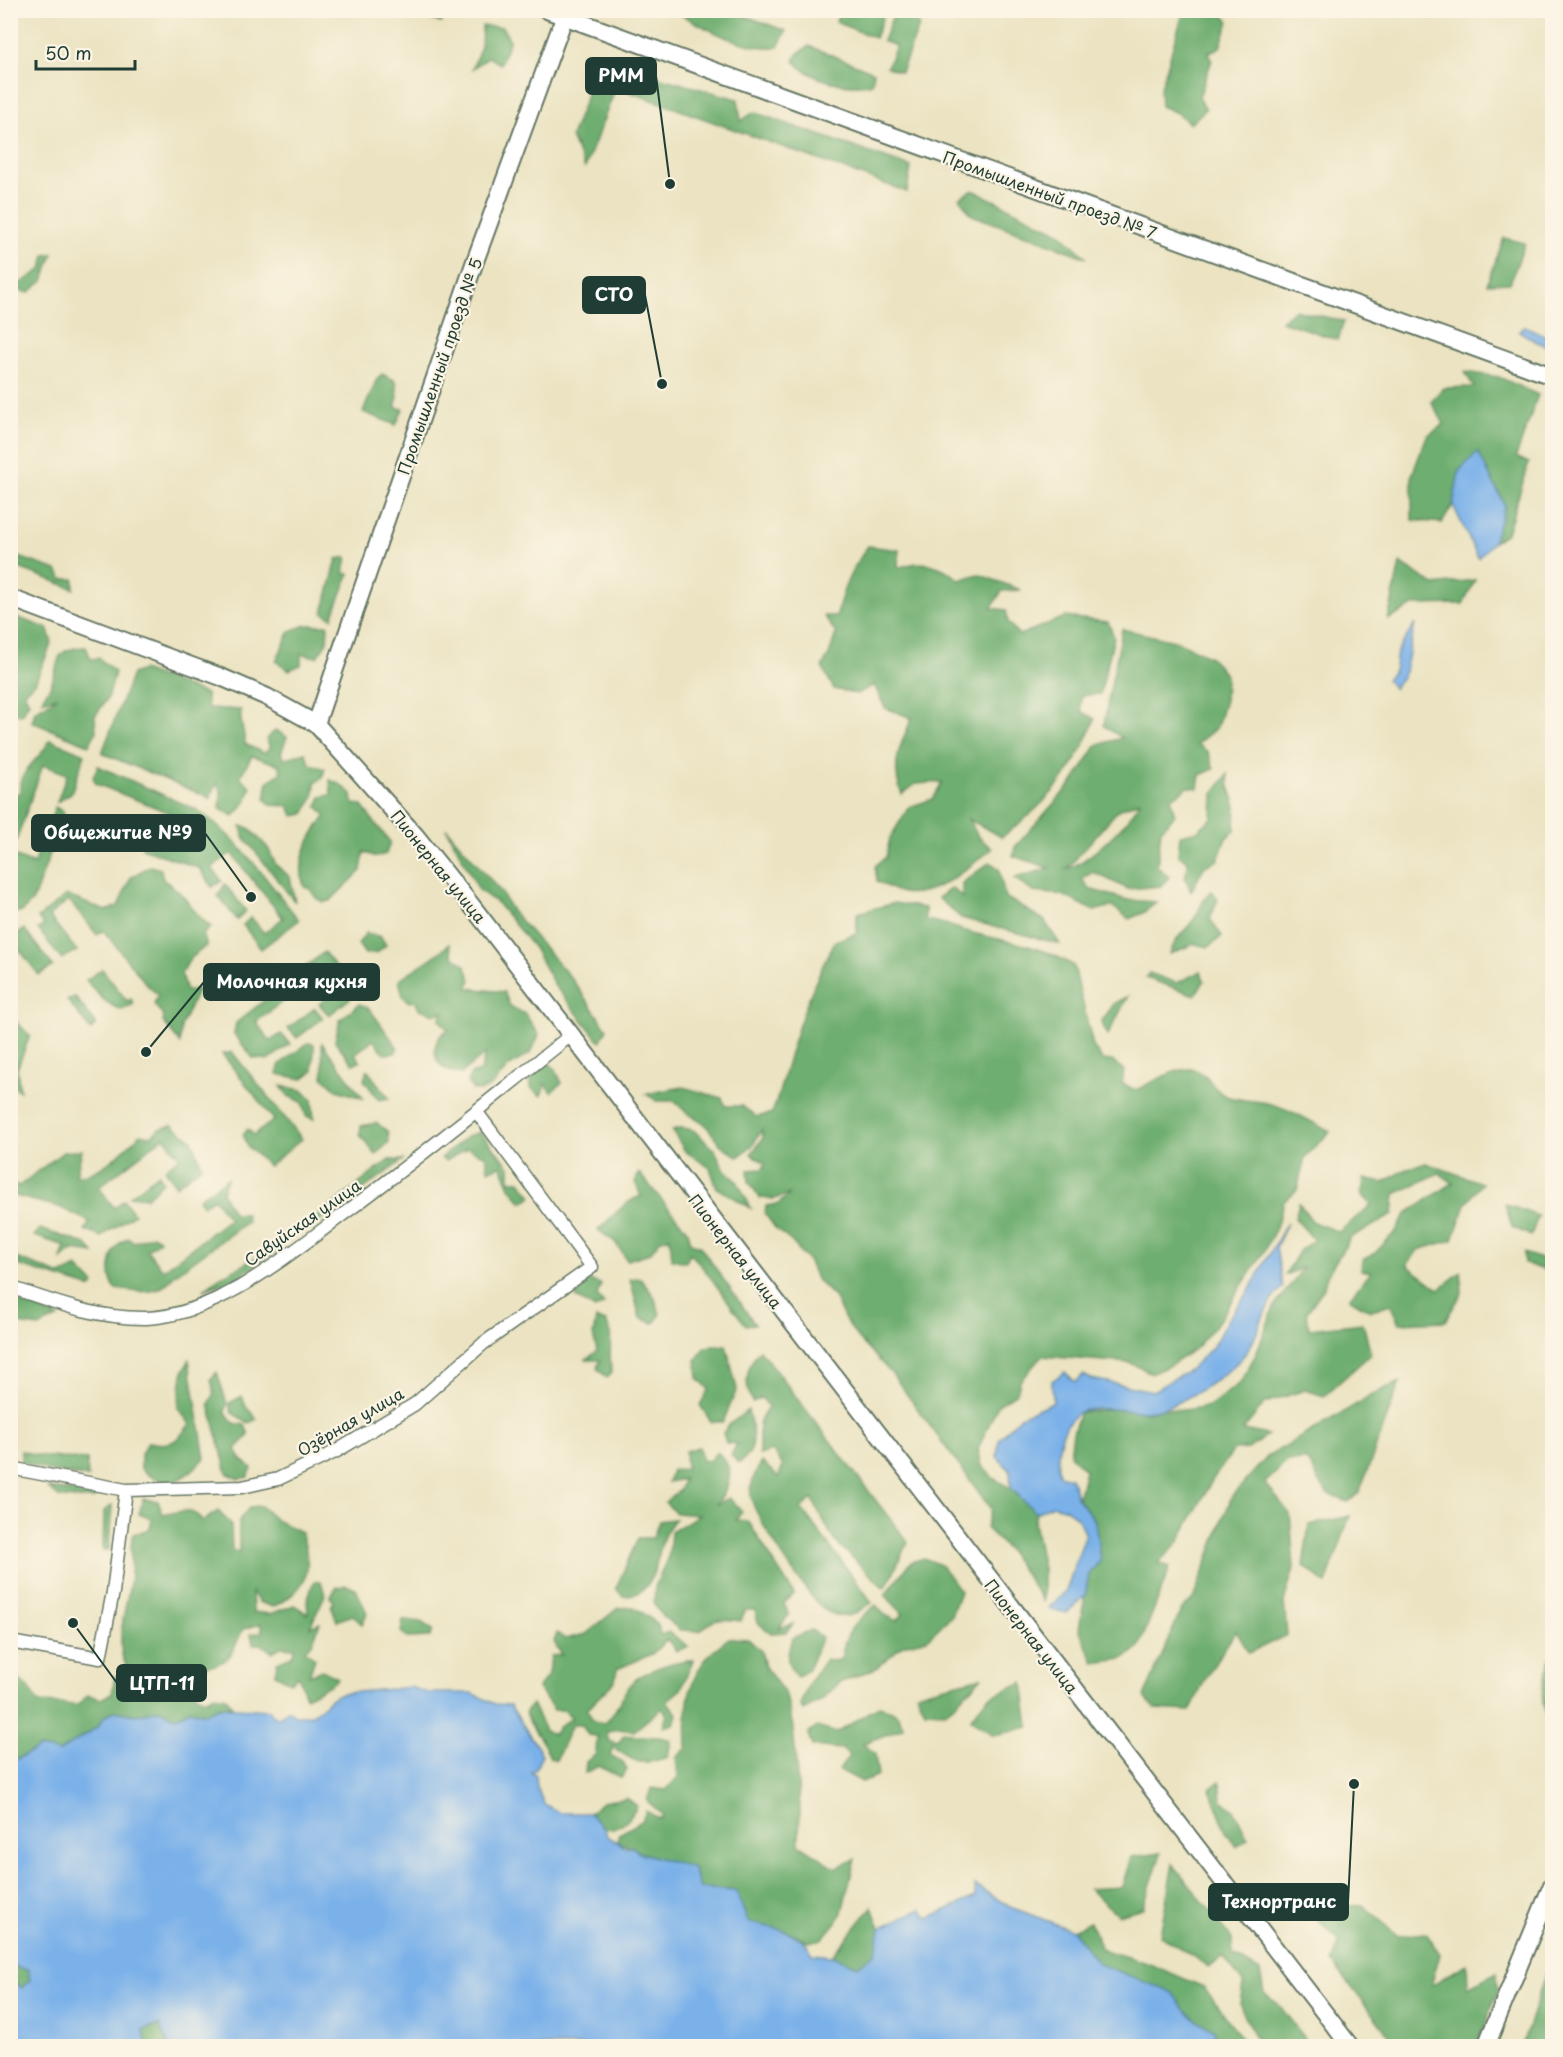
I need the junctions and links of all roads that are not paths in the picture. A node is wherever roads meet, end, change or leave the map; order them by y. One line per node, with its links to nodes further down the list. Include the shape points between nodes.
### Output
1 (547, 10): 2 (main road, Промышленный проезд № 7)
2 (566, 14): 3 (main road, Промышленный проезд № 7); 5 (main road, Промышленный проезд № 5, via 471,274)
3 (1552, 376)
4 (10, 598): 5 (main road, Пионерная улица, via 221,677)
5 (316, 724): 6 (main road, Пионерная улица, via 415,835)
6 (571, 1035): 7 (street, Савуйская улица); 13 (main road, Пионерная улица)
7 (476, 1111): 8 (street, Савуйская улица, via 417,1160 281,1260 216,1299 189,1310 149,1318 103,1316); 10 (street, Озёрная улица, via 592,1267 484,1343 415,1404 335,1452 278,1479 242,1487)
8 (10, 1287)
9 (10, 1468): 10 (street, Озёрная улица)
10 (126, 1490): 11 (street, via 100,1658)
11 (10, 1642)
12 (1552, 1885): 14 (main road)
13 (1350, 2046)
14 (1486, 2046)

